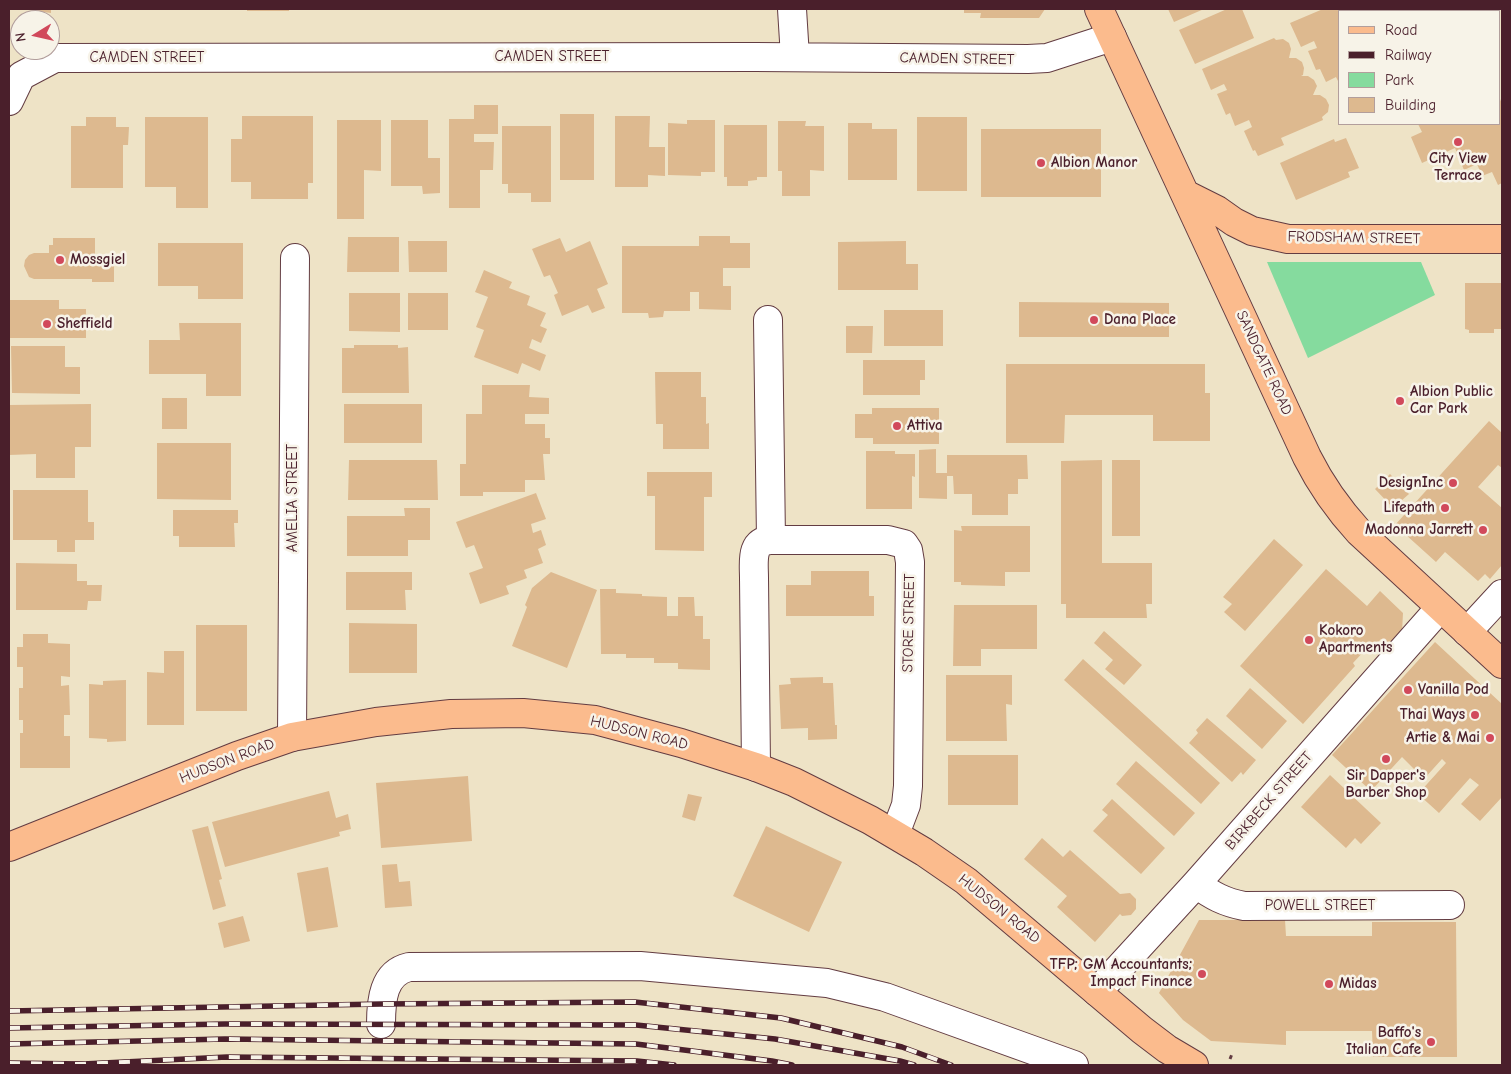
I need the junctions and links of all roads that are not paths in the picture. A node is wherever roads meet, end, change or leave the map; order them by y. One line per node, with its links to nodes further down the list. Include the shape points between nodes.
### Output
1 (792, 9): 4 (street)
2 (1099, 9): 3 (main road, SANDGATE ROAD)
3 (1112, 37): 4 (street, CAMDEN STREET, via 1047,58); 6 (main road, SANDGATE ROAD)
4 (795, 57): 5 (street, CAMDEN STREET, via 55,58 21,76)
5 (9, 101)
6 (1187, 194): 7 (main road, FRODSHAM STREET, via 1234,222 1288,239); 12 (main road, SANDGATE ROAD, via 1326,492 1359,532)
7 (1502, 239)
8 (295, 258): 15 (street, AMELIA STREET)
9 (768, 320): 10 (street)
10 (771, 540): 16 (street, via 761,542 754,554); 17 (street, STORE STREET, via 888,540 904,544 908,550 908,786 906,804)
11 (1502, 594): 13 (street)
12 (1440, 608): 13 (main road, SANDGATE ROAD); 19 (street, BIRKBECK STREET)
13 (1466, 632): 14 (main road, SANDGATE ROAD)
14 (1502, 664)
15 (292, 737): 16 (main road, HUDSON ROAD, via 451,714 523,713 595,720); 18 (main road, HUDSON ROAD)
16 (756, 767): 17 (main road, HUDSON ROAD, via 794,782)
17 (895, 834): 21 (main road, HUDSON ROAD, via 966,881)
18 (9, 847)
19 (1196, 884): 20 (street, POWELL STREET, via 1228,903 1244,906); 21 (street, BIRKBECK STREET)
20 (1450, 905)
21 (1097, 992): 24 (main road, HUDSON ROAD, via 1167,1049)
22 (381, 1024): 23 (street, via 383,994 393,974 401,969 640,966 827,983 885,997)
23 (1074, 1065)
24 (1194, 1065)

